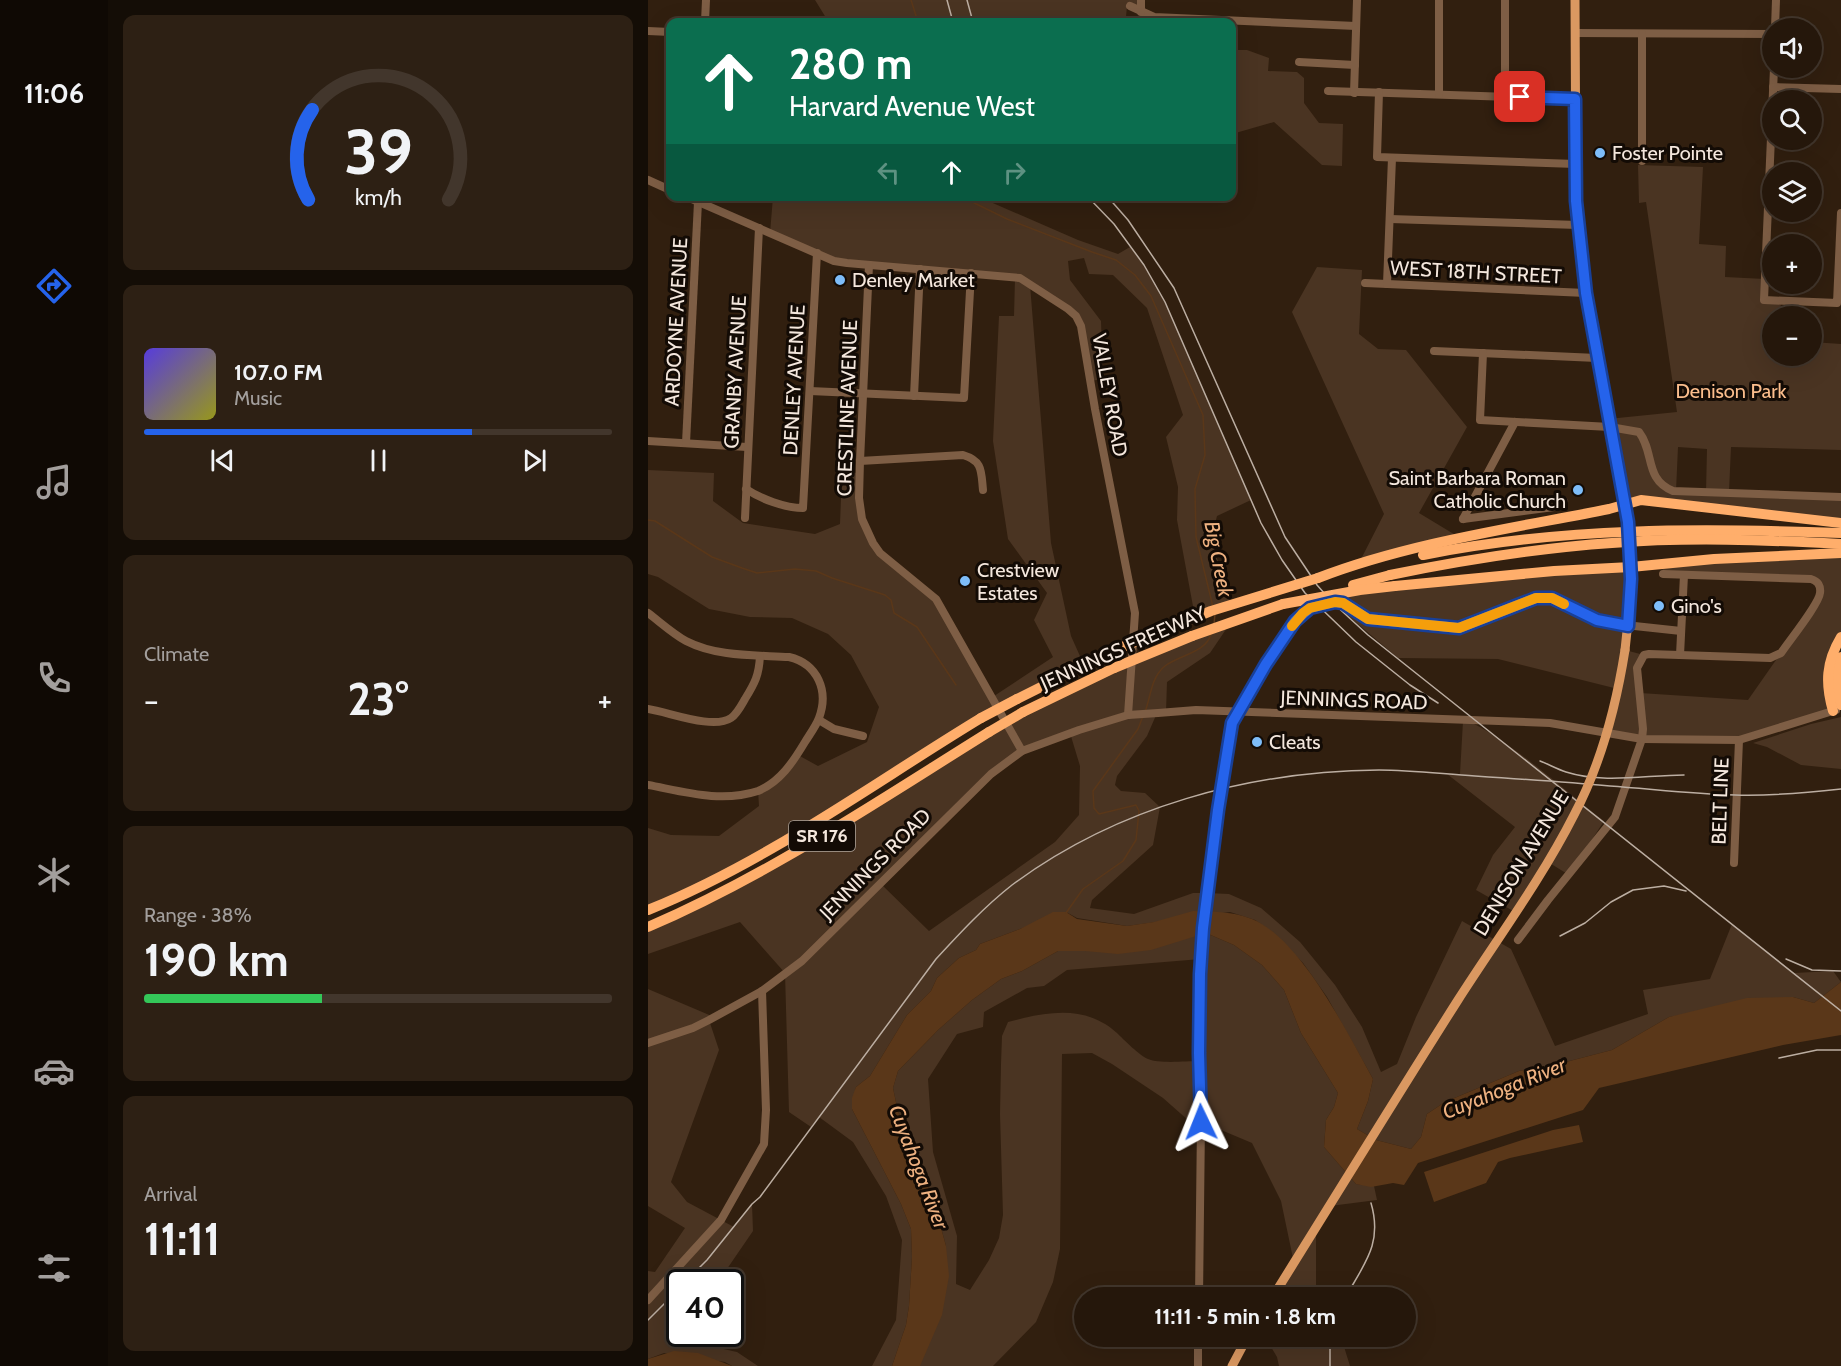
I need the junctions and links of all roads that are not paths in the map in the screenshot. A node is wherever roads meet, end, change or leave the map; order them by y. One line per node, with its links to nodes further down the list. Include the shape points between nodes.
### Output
1 (706, 0): 10 (street)
2 (1141, 0): 9 (street)
3 (1357, 0): 14 (street)
4 (1439, 0): 28 (street)
5 (1505, 0): 29 (street)
6 (1575, 0): 17 (main road, DENISON AVENUE)
7 (1776, 0): 12 (street)
8 (1130, 6): 9 (street)
9 (1141, 12): 11 (street)
10 (705, 18)
11 (1176, 18)
12 (1775, 18)
13 (1236, 21): 14 (street)
14 (1356, 26): 21 (street)
15 (648, 31): 16 (street)
16 (666, 32)
17 (1575, 33): 18 (street); 30 (main road, DENISON AVENUE)
18 (1642, 33): 19 (street); 32 (street)
19 (1762, 34)
20 (1299, 62): 21 (street)
21 (1355, 65): 27 (street)
22 (1773, 78): 23 (street)
23 (1773, 87): 24 (street); 37 (street, via 1764,300 1837,303)
24 (1841, 89)
25 (1328, 91): 27 (street)
26 (1379, 92): 27 (street); 28 (street); 31 (street, via 1377,157)
27 (1354, 93)
28 (1439, 94): 29 (street)
29 (1505, 96): 30 (street)
30 (1575, 99): 33 (main road, DENISON AVENUE)
31 (1392, 158): 33 (street); 38 (street)
32 (1642, 161)
33 (1576, 164): 39 (main road, DENISON AVENUE)
34 (648, 180): 35 (street)
35 (666, 188)
36 (698, 202): 40 (street, VALLEY ROAD); 57 (street, ARDOYNE AVENUE)
37 (1841, 213)
38 (1390, 219): 39 (street); 46 (street)
39 (1578, 225): 47 (main road, DENISON AVENUE)
40 (759, 228): 41 (street, VALLEY ROAD); 58 (street, GRANBY AVENUE)
41 (817, 254): 42 (street, VALLEY ROAD, via 845,263); 51 (street, DENLEY AVENUE)
42 (870, 265): 43 (street, VALLEY ROAD); 52 (street, CRESTLINE AVENUE)
43 (920, 269): 44 (street, VALLEY ROAD); 53 (street)
44 (971, 273): 53 (street, via 964,398); 85 (street, VALLEY ROAD, via 1020,278 1068,309 1081,326 1135,613)
45 (1365, 283): 46 (street, WEST 18TH STREET)
46 (1387, 284): 47 (street, WEST 18TH STREET)
47 (1586, 293): 50 (main road, DENISON AVENUE)
48 (1434, 351): 49 (street)
49 (1483, 353): 50 (street); 54 (street, via 1480,420)
50 (1597, 358): 55 (main road, DENISON AVENUE)
51 (810, 391): 52 (street); 60 (street, DENLEY AVENUE, via 803,508 787,506)
52 (863, 394): 53 (street); 59 (street, CRESTLINE AVENUE)
53 (914, 396)
54 (1515, 422): 55 (street); 63 (street, via 1463,519 1554,507)
55 (1610, 427): 62 (street, via 1639,432 1657,481 1673,491); 64 (main road, DENISON AVENUE)
56 (648, 441): 57 (street)
57 (686, 443): 58 (street)
58 (747, 447): 60 (street, GRANBY AVENUE)
59 (860, 460): 61 (street, via 963,455 974,458 980,467); 90 (street, CRESTLINE AVENUE, via 862,519 873,543 936,599)
60 (746, 489): 65 (street, GRANBY AVENUE)
61 (983, 490)
62 (1841, 497)
63 (1564, 501)
64 (1626, 503): 66 (highway, via 1641,500); 70 (highway); 71 (main road, DENISON AVENUE, bridge)
65 (745, 518)
66 (1841, 523)
67 (1841, 533): 70 (highway, via 1649,530 1570,534)
68 (1841, 544): 74 (highway, JENNINGS FREEWAY / SR 176, bridge, via 1723,539 1612,543 1505,555 1390,575)
69 (1841, 553): 71 (highway)
70 (1393, 557): 93 (highway, JENNINGS FREEWAY / SR 176, bridge, via 1345,567 1211,611 1115,650 981,718 772,849)
71 (1631, 564): 74 (highway, bridge, via 1360,590); 76 (main road, DENISON AVENUE)
72 (1663, 574): 73 (street)
73 (1684, 574): 77 (street); 80 (street, via 1811,579 1820,586 1820,597 1777,656)
74 (1283, 604): 94 (highway, JENNINGS FREEWAY / SR 176, bridge, via 1186,638 1023,712 749,879)
75 (648, 613): 79 (street, via 703,648)
76 (1628, 626): 77 (street); 84 (street, via 1597,620 1552,598 1536,598 1459,628 1368,619 1335,602 1303,613); 99 (main road, DENISON AVENUE, bridge, via 1617,696 1591,778 1575,814)
77 (1681, 631): 80 (street)
78 (1841, 637): 82 (highway, via 1827,675 1829,698)
79 (760, 656): 83 (street, via 757,680 731,718 711,723); 86 (street, via 806,663 824,693)
80 (1680, 656): 88 (street, via 1644,655 1638,663)
81 (1841, 657): 82 (highway, via 1836,674)
82 (1838, 708): 89 (street, JENNINGS ROAD)
83 (648, 709)
84 (1238, 712): 85 (street, JENNINGS ROAD, via 1197,710); 88 (street, JENNINGS ROAD, via 1550,723); 98 (street, via 1232,723 1202,951)
85 (1132, 715): 90 (street, JENNINGS ROAD)
86 (819, 720): 87 (street, via 834,729); 91 (street, via 794,761 770,785 758,790 727,798)
87 (863, 736)
88 (1642, 739): 89 (street, JENNINGS ROAD); 95 (street, via 1615,817)
89 (1739, 740): 92 (street, BELT LINE)
90 (1022, 751): 96 (street, JENNINGS ROAD, via 992,774 801,961)
91 (648, 785)
92 (1734, 863)
93 (648, 910)
94 (648, 927)
95 (1518, 940)
96 (762, 991): 97 (street, JENNINGS ROAD, via 693,1028); 100 (street, via 764,1144 722,1220)
97 (648, 1043)
98 (1199, 1287)
99 (1279, 1287)
100 (648, 1300)
101 (1198, 1347): 103 (street)
102 (1242, 1347): 104 (main road)
103 (1197, 1366)
104 (1232, 1366)

